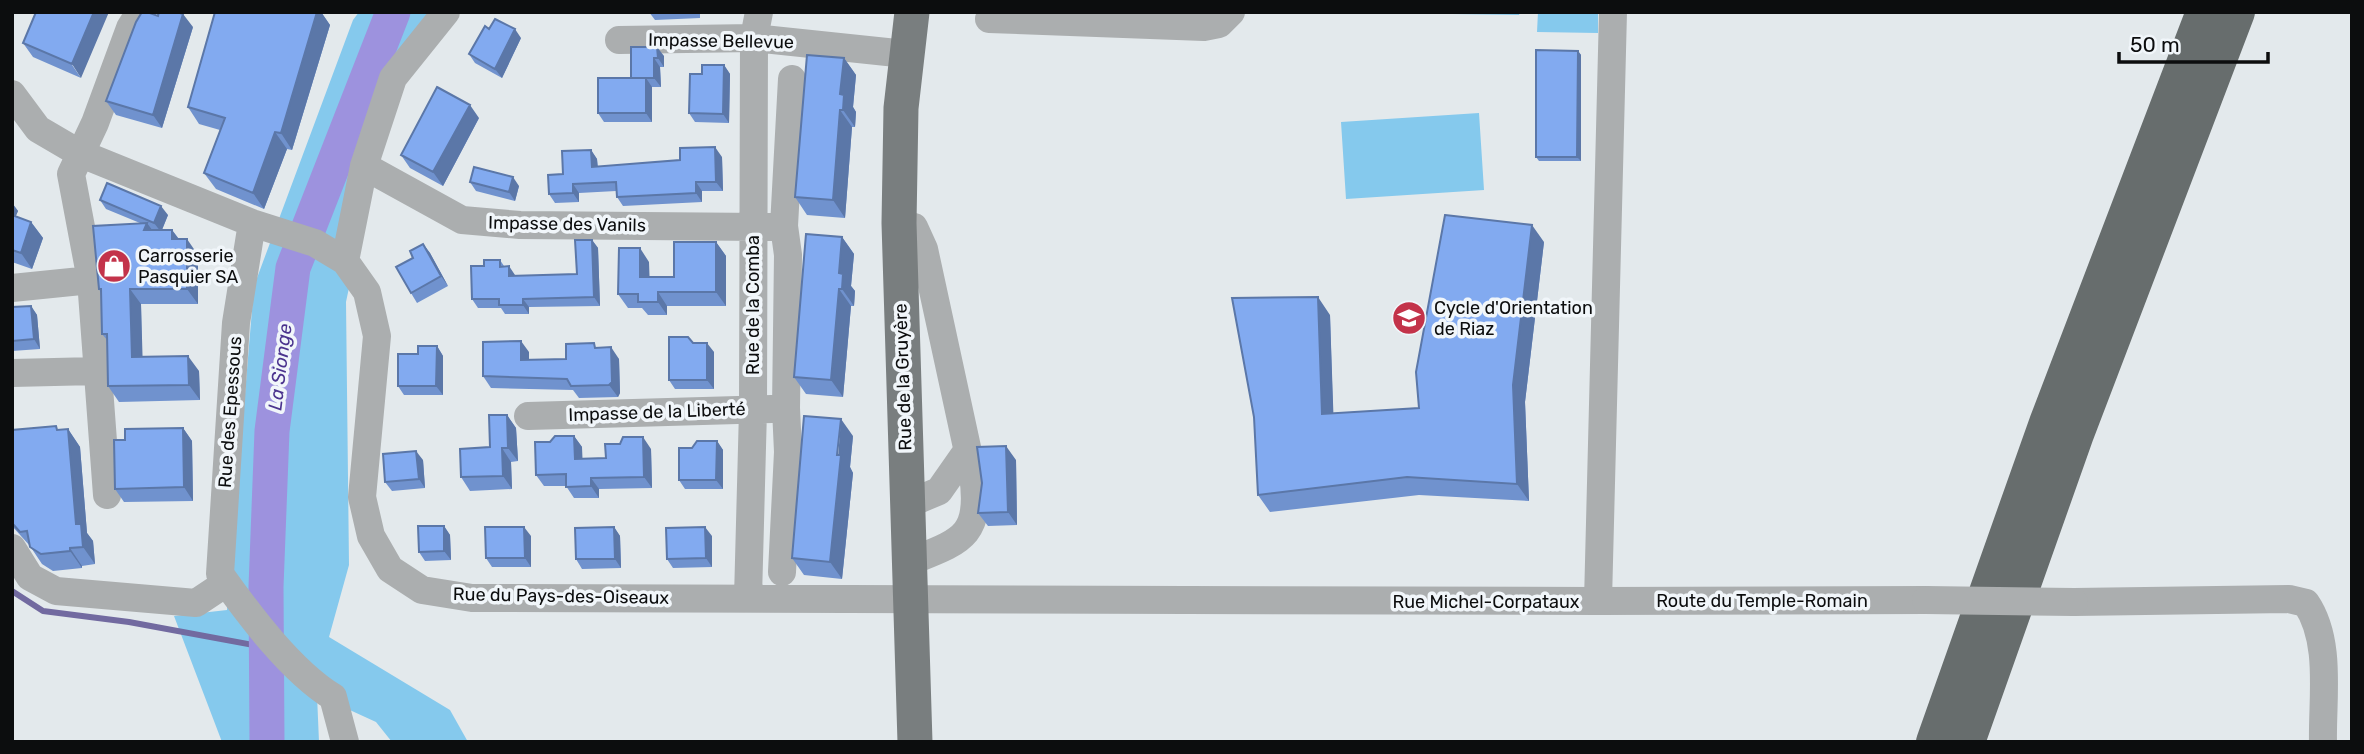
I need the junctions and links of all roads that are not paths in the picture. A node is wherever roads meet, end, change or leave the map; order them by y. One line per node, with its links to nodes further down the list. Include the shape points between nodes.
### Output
1 (140, 12): 15 (street)
2 (446, 12): 16 (street, via 393,78)
3 (912, 12): 12 (main road, Rue de la Gruyère)
4 (1231, 12): 8 (street, via 1219,24 1204,27)
5 (1613, 12): 40 (street, Rue Michel-Corpataux)
6 (2205, 12): 43 (highway, via 2048,423)
7 (2236, 12): 44 (highway, via 2075,434)
8 (1041, 17): 9 (street)
9 (989, 19)
10 (756, 25): 11 (street, Impasse Bellevue); 12 (street, Impasse Bellevue); 20 (street, Rue de la Comba)
11 (619, 40)
12 (906, 54): 18 (main road, Rue de la Gruyère)
13 (792, 79): 19 (street)
14 (12, 93): 15 (street, via 38,129)
15 (79, 153): 17 (street); 22 (street, via 71,174)
16 (364, 166): 20 (street, Impasse des Vanils, via 462,220 520,225); 21 (street)
17 (252, 223): 21 (street, Rue du Pays-des-Oiseaux, via 315,243); 37 (street, Rue des Epessous, via 235,337 220,574)
18 (899, 223): 24 (main road, Rue de la Gruyère); 25 (street, via 914,227 920,237)
19 (784, 226): 20 (street, Impasse des Vanils); 28 (street, via 788,255)
20 (753, 227): 29 (street, Rue de la Comba)
21 (345, 261): 38 (street, Rue du Pays-des-Oiseaux, via 367,292 377,336 362,497 371,536 390,569 422,590 472,598)
22 (91, 280): 23 (street); 26 (street)
23 (12, 288)
24 (901, 305): 25 (street); 33 (main road, Rue de la Gruyère)
25 (939, 314): 31 (street)
26 (96, 371): 27 (street); 32 (street)
27 (12, 373)
28 (786, 408): 29 (street, Impasse de la Liberté); 36 (street)
29 (753, 410): 30 (street, Impasse de la Liberté); 38 (street, Rue de la Comba)
30 (528, 416)
31 (968, 452): 33 (street, via 939,491); 35 (street, via 975,495 971,526 951,544)
32 (107, 495)
33 (906, 505): 35 (main road, Rue de la Gruyère)
34 (12, 548): 37 (street, via 30,577 56,591 196,603)
35 (909, 562): 39 (main road, Rue de la Gruyère)
36 (782, 572)
37 (232, 592): 41 (street, via 314,685 333,697)
38 (748, 598): 39 (street, Rue du Pays-des-Oiseaux)
39 (910, 601): 40 (street, Rue Michel-Corpataux); 42 (main road, Rue de la Gruyère)
40 (1598, 601): 45 (street, Route du Temple-Romain, bridge, via 2289,599 2306,604 2321,639)
41 (345, 742)
42 (915, 742)
43 (1936, 742)
44 (1966, 742)
45 (2323, 742)

